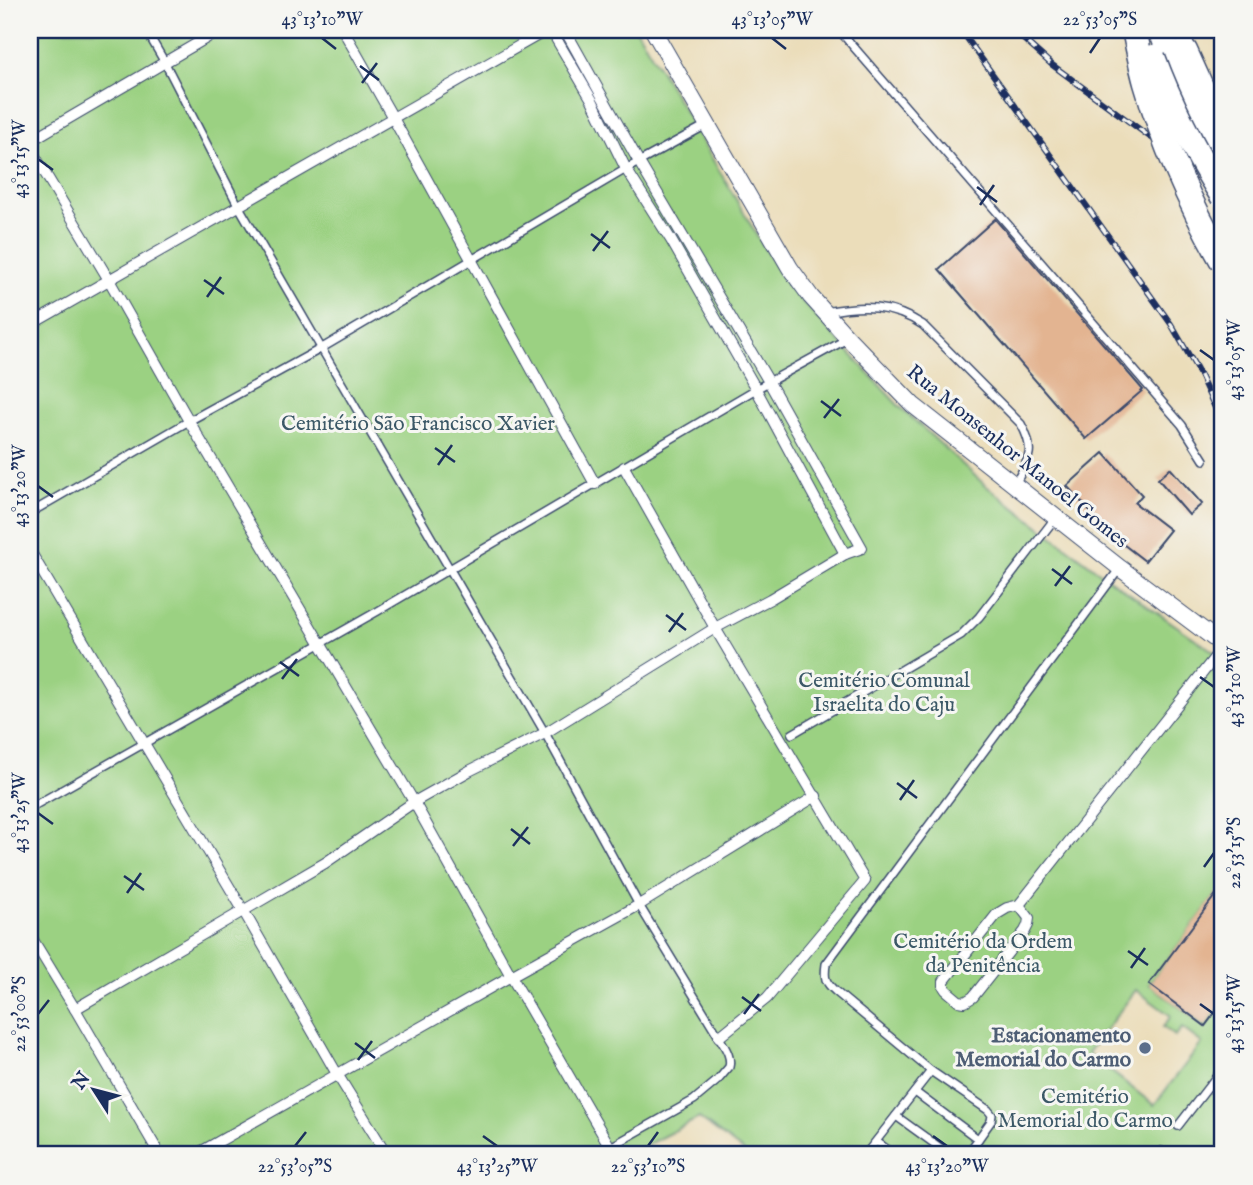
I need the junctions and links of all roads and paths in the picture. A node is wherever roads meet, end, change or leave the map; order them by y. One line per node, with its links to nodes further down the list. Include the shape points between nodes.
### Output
1 (146, 30): 12 (lane)
2 (220, 30): 12 (street)
3 (343, 30): 13 (street)
4 (549, 30): 13 (street); 20 (street, via 592,100)
5 (565, 30): 18 (street)
6 (653, 30): 14 (street, Rua Monsenhor Manoel Gomes)
7 (839, 30): 33 (lane, via 1182,425)
8 (1134, 30): 24 (highway, bridge, via 1157,116)
9 (1143, 30): 21 (highway, bridge, via 1182,125)
10 (1161, 30): 19 (highway, via 1187,97)
11 (1177, 30): 15 (highway)
12 (164, 61): 16 (street); 22 (lane)
13 (393, 118): 22 (street); 23 (street)
14 (708, 124): 18 (lane); 26 (street, Rua Monsenhor Manoel Gomes, via 790,268)
15 (1223, 128)
16 (30, 141)
17 (30, 148): 25 (street)
18 (639, 162): 20 (lane); 30 (street)
19 (1223, 166)
20 (626, 169): 23 (lane); 31 (street)
21 (1223, 197)
22 (238, 205): 25 (street); 29 (lane)
23 (471, 260): 29 (lane); 35 (street)
24 (1223, 262)
25 (109, 280): 27 (street); 32 (street)
26 (825, 313): 28 (street, Rua Monsenhor Manoel Gomes); 36 (lane, via 869,307 903,314 923,325 1028,436 1031,447)
27 (30, 325)
28 (848, 338): 30 (lane); 36 (street, Rua Monsenhor Manoel Gomes, via 913,405)
29 (321, 348): 32 (lane); 41 (lane)
30 (769, 382): 31 (lane); 40 (street, via 862,548)
31 (757, 389): 34 (lane); 40 (street)
32 (189, 421): 37 (lane); 44 (street)
33 (1204, 460)
34 (624, 467): 35 (lane); 43 (street)
35 (595, 484): 41 (lane)
36 (1015, 485): 38 (street, Rua Monsenhor Manoel Gomes)
37 (30, 513)
38 (1056, 517): 42 (street, Rua Monsenhor Manoel Gomes); 47 (lane, via 961,635)
39 (30, 551): 48 (street)
40 (845, 554): 43 (street)
41 (450, 568): 44 (lane); 46 (lane)
42 (1120, 568): 45 (street, Rua Monsenhor Manoel Gomes); 60 (lane, via 826,964 826,983)
43 (715, 628): 46 (street); 49 (street)
44 (320, 643): 48 (lane); 50 (street)
45 (1223, 646): 53 (street)
46 (545, 733): 50 (street); 52 (lane)
47 (792, 734)
48 (144, 743): 51 (lane); 54 (street)
49 (816, 796): 52 (street); 58 (street, via 865,881 767,998)
50 (414, 802): 54 (street, via 325,863); 56 (street)
51 (30, 808)
52 (639, 905): 56 (street); 58 (lane)
53 (1019, 905): 53 (street, via 997,914 944,981 944,988 959,1001 973,998 1025,932 1029,918)
54 (243, 910): 57 (street); 61 (street)
55 (30, 935): 57 (street)
56 (511, 976): 61 (street); 67 (street)
57 (75, 1009): 68 (street)
58 (719, 1037): 67 (lane, via 731,1062 718,1080 694,1100)
59 (1223, 1068): 64 (lane)
60 (932, 1071): 62 (lane); 65 (lane, via 992,1115)
61 (337, 1074): 69 (street); 70 (street)
62 (915, 1092): 63 (lane); 65 (lane)
63 (896, 1116): 66 (lane); 74 (lane)
64 (1178, 1126)
65 (978, 1139): 75 (lane)
66 (877, 1142): 72 (lane); 73 (lane)
67 (610, 1147): 71 (lane)
68 (160, 1155)
69 (195, 1155)
70 (387, 1155)
71 (596, 1155)
72 (867, 1155)
73 (895, 1155)
74 (950, 1155)
75 (967, 1155)

